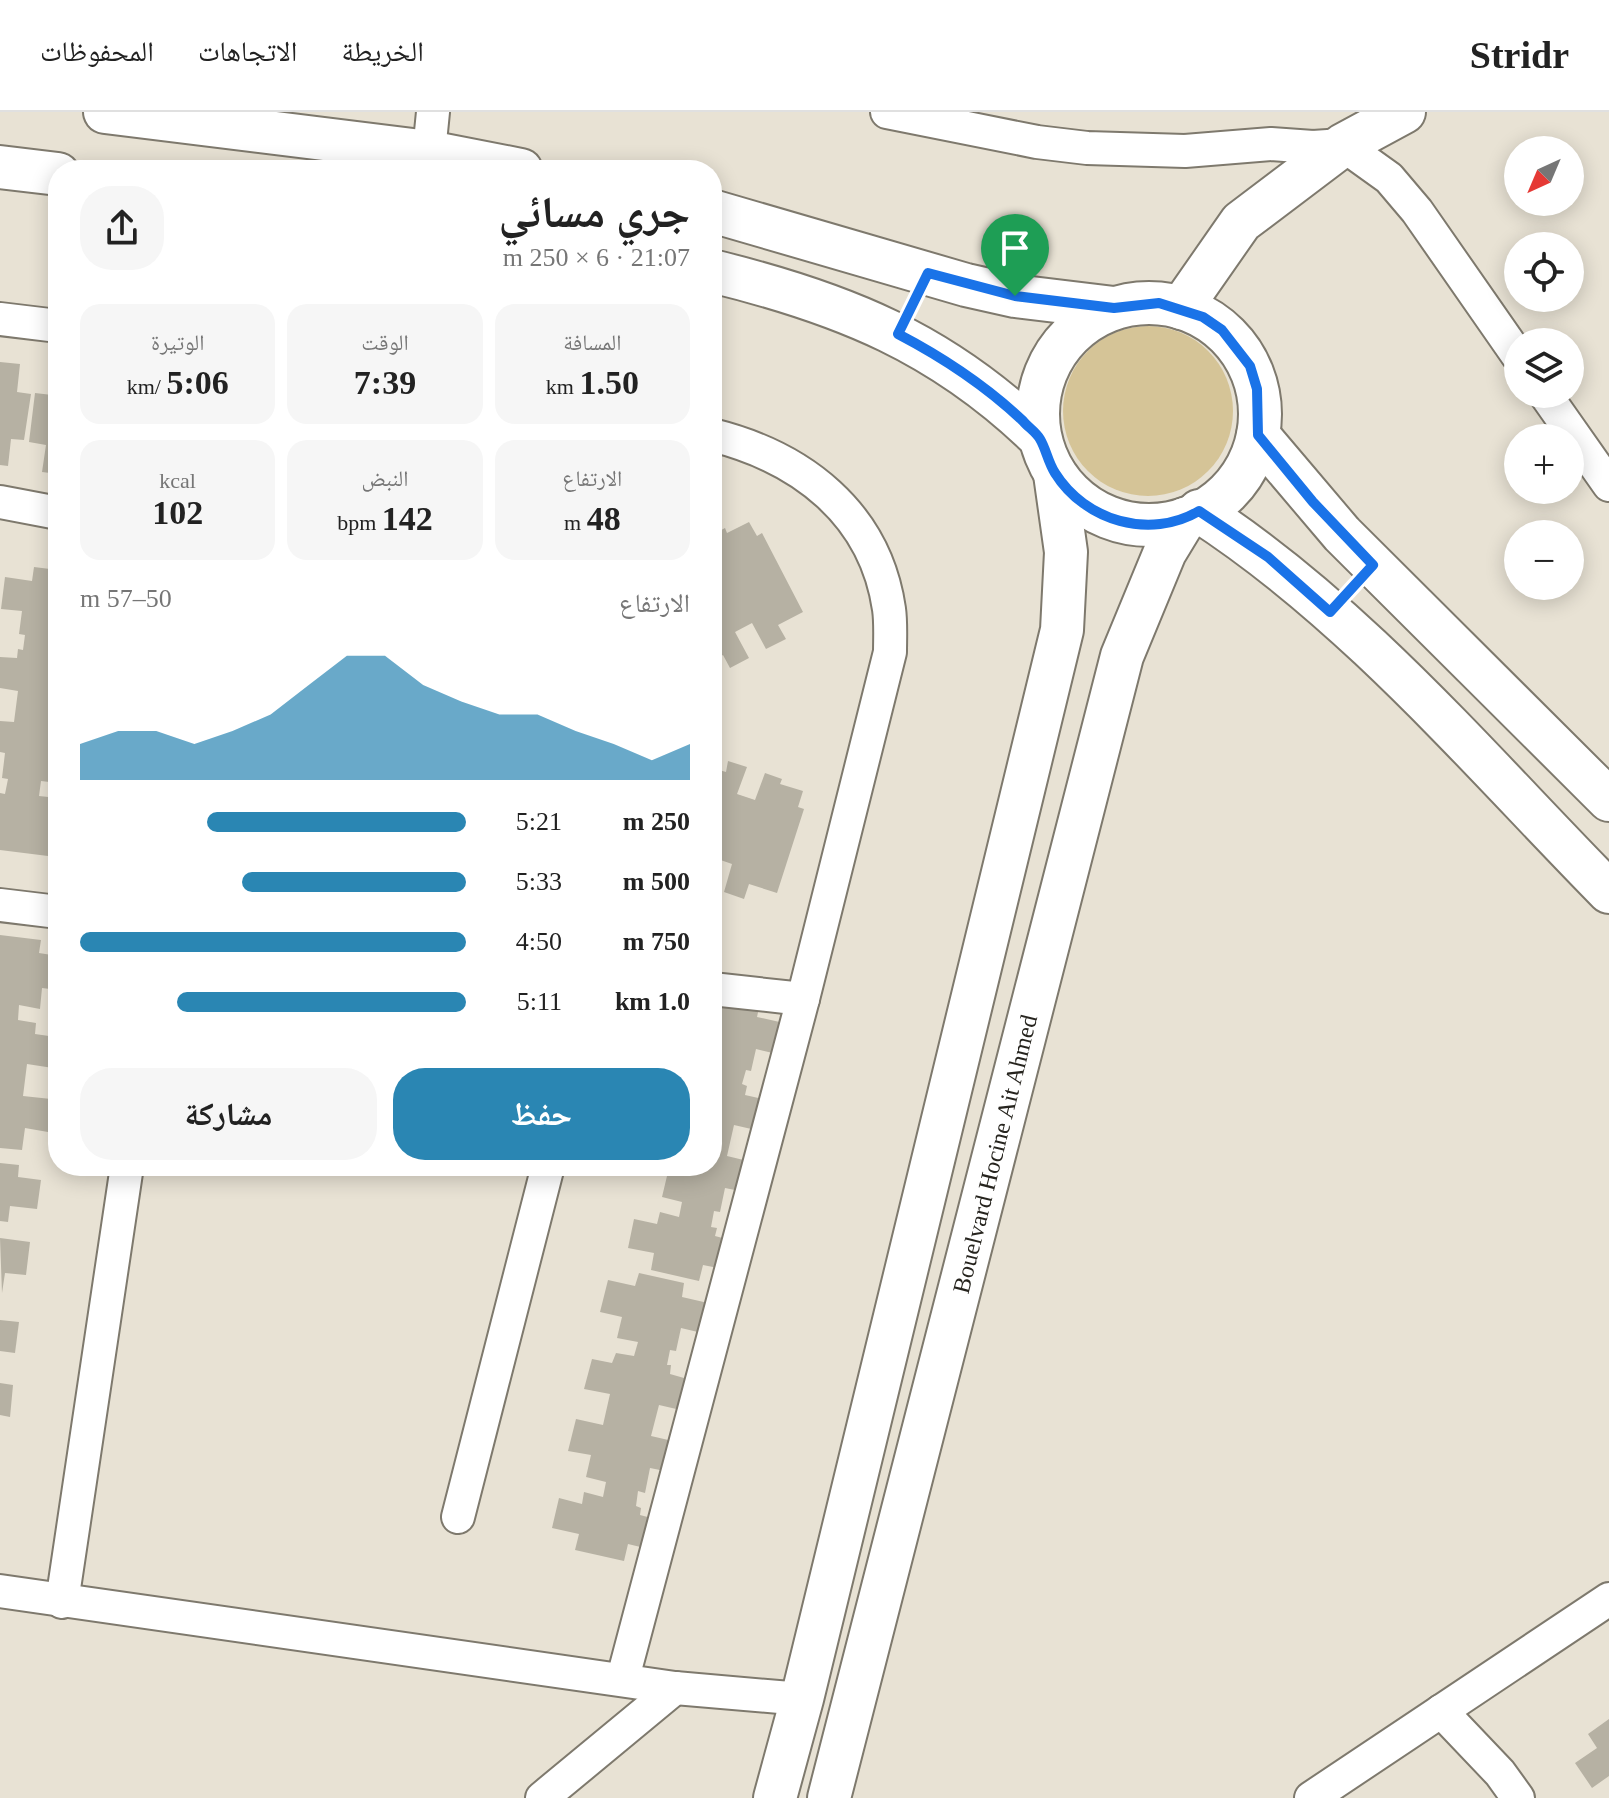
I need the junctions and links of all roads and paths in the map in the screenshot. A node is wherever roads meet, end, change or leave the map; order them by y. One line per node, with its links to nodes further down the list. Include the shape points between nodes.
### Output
1 (105, 112): 4 (main road)
2 (887, 112): 5 (street, via 1087,148 1185,151)
3 (1404, 112): 5 (main road)
4 (431, 132): 6 (main road)
5 (1343, 145): 13 (main road, via 1241,222); 17 (street, via 1389,178 1417,211)
6 (497, 160)
7 (0, 167): 8 (main road)
8 (48, 173)
9 (722, 214): 10 (main road)
10 (928, 273): 12 (main road, via 1015,296); 16 (main road)
11 (722, 274): 16 (main road, via 824,304)
12 (1114, 308): 13 (main road, via 1159,303); 21 (main road, via 1079,328 1052,358 1041,383 1038,411)
13 (1181, 308): 19 (main road, via 1222,330 1250,366 1257,389)
14 (0, 319): 15 (street)
15 (48, 325)
16 (898, 334): 21 (main road, via 973,378)
17 (1504, 336)
18 (1555, 408): 22 (street)
19 (1258, 435): 25 (main road, via 1240,478 1225,496); 26 (main road)
20 (722, 438): 33 (street, via 797,468 831,495 859,529 878,568 889,609 890,652)
21 (1048, 456): 25 (main road, via 1084,505 1103,515 1144,525); 42 (main road, via 1066,552 1062,630)
22 (1609, 485)
23 (0, 502): 24 (street)
24 (48, 511)
25 (1192, 515): 27 (main road, via 1268,557); 46 (main road, Bouelvard Hocine Ait Ahmed, via 1165,552 1122,656)
26 (1373, 565): 27 (main road); 28 (main road)
27 (1330, 612): 29 (main road)
28 (1609, 800)
29 (1609, 892)
30 (0, 905): 31 (street)
31 (48, 911)
32 (722, 990): 33 (street)
33 (803, 999): 40 (street)
34 (126, 1176): 39 (street)
35 (545, 1176): 36 (street)
36 (458, 1517)
37 (0, 1591): 39 (street)
38 (1609, 1599): 43 (street)
39 (62, 1602): 40 (street)
40 (623, 1678): 41 (street)
41 (675, 1688): 42 (street); 44 (street)
42 (802, 1699): 45 (main road)
43 (1441, 1711): 47 (street); 48 (street)
44 (542, 1798)
45 (775, 1798)
46 (829, 1798)
47 (1311, 1798)
48 (1518, 1798)

